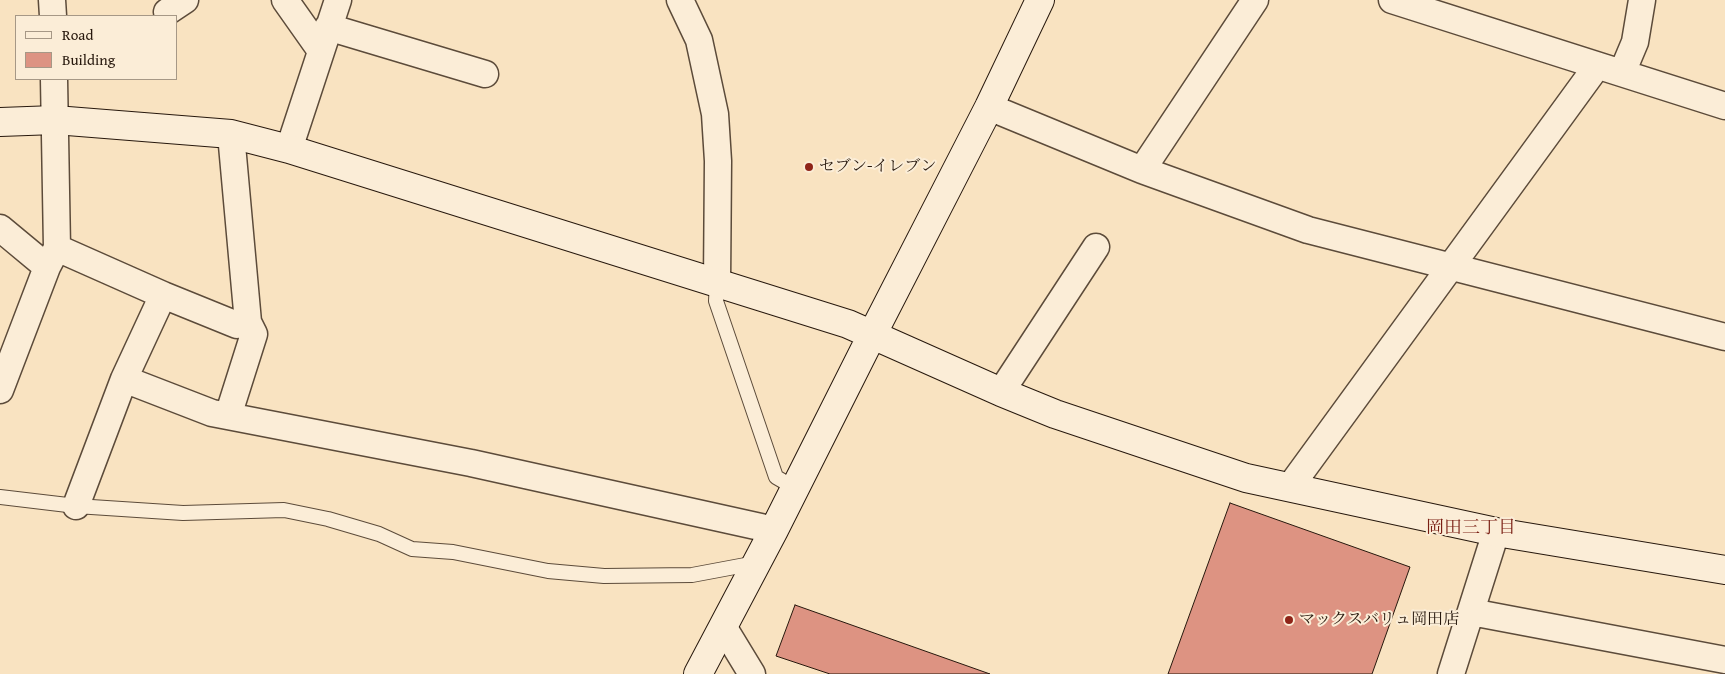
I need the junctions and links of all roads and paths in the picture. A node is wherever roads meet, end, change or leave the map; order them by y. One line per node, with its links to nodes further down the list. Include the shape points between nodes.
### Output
1 (52, 0): 9 (street)
2 (285, 0): 10 (street)
3 (338, 0): 10 (street)
4 (680, 0): 26 (street, via 699,40 715,114)
5 (1040, 0): 16 (street)
6 (1255, 0): 21 (street)
7 (1392, 0): 11 (street)
8 (1642, 0): 12 (street, via 1635,42)
9 (53, 15)
10 (325, 39): 13 (street); 20 (street)
11 (1597, 66): 12 (street); 25 (street)
12 (1622, 73): 15 (street)
13 (484, 74)
14 (54, 80): 17 (street)
15 (1725, 106)
16 (988, 107): 21 (street); 29 (street)
17 (55, 120): 18 (street); 19 (street); 24 (street)
18 (0, 122)
19 (231, 134): 20 (street); 28 (street)
20 (289, 148): 26 (street)
21 (1142, 170): 25 (street, via 1308,230)
22 (0, 228): 24 (street)
23 (1096, 247): 33 (street)
24 (52, 257): 27 (street); 32 (street)
25 (1452, 266): 30 (street); 35 (street)
26 (718, 283): 29 (street, via 848,324); 36 (lane, via 716,301 776,477)
27 (163, 295): 28 (street, via 237,325); 31 (street)
28 (248, 322): 34 (street, via 254,334)
29 (872, 335): 33 (street); 36 (street)
30 (1725, 337)
31 (124, 379): 34 (street, via 212,413); 38 (street)
32 (0, 390)
33 (1001, 392): 35 (street, via 1055,414 1246,478)
34 (228, 416): 39 (street, via 471,463)
35 (1290, 487): 40 (street)
36 (795, 488): 39 (street)
37 (0, 497): 38 (lane)
38 (76, 506): 41 (lane, via 183,513 284,510 379,534 412,549 453,552 548,571 604,576 692,575)
39 (774, 530): 41 (street)
40 (1496, 532): 42 (street); 43 (street)
41 (756, 562): 44 (street)
42 (1725, 570)
43 (1471, 612): 45 (street); 48 (street)
44 (724, 628): 46 (street); 47 (street)
45 (1725, 660)
46 (698, 674)
47 (752, 674)
48 (1451, 674)

